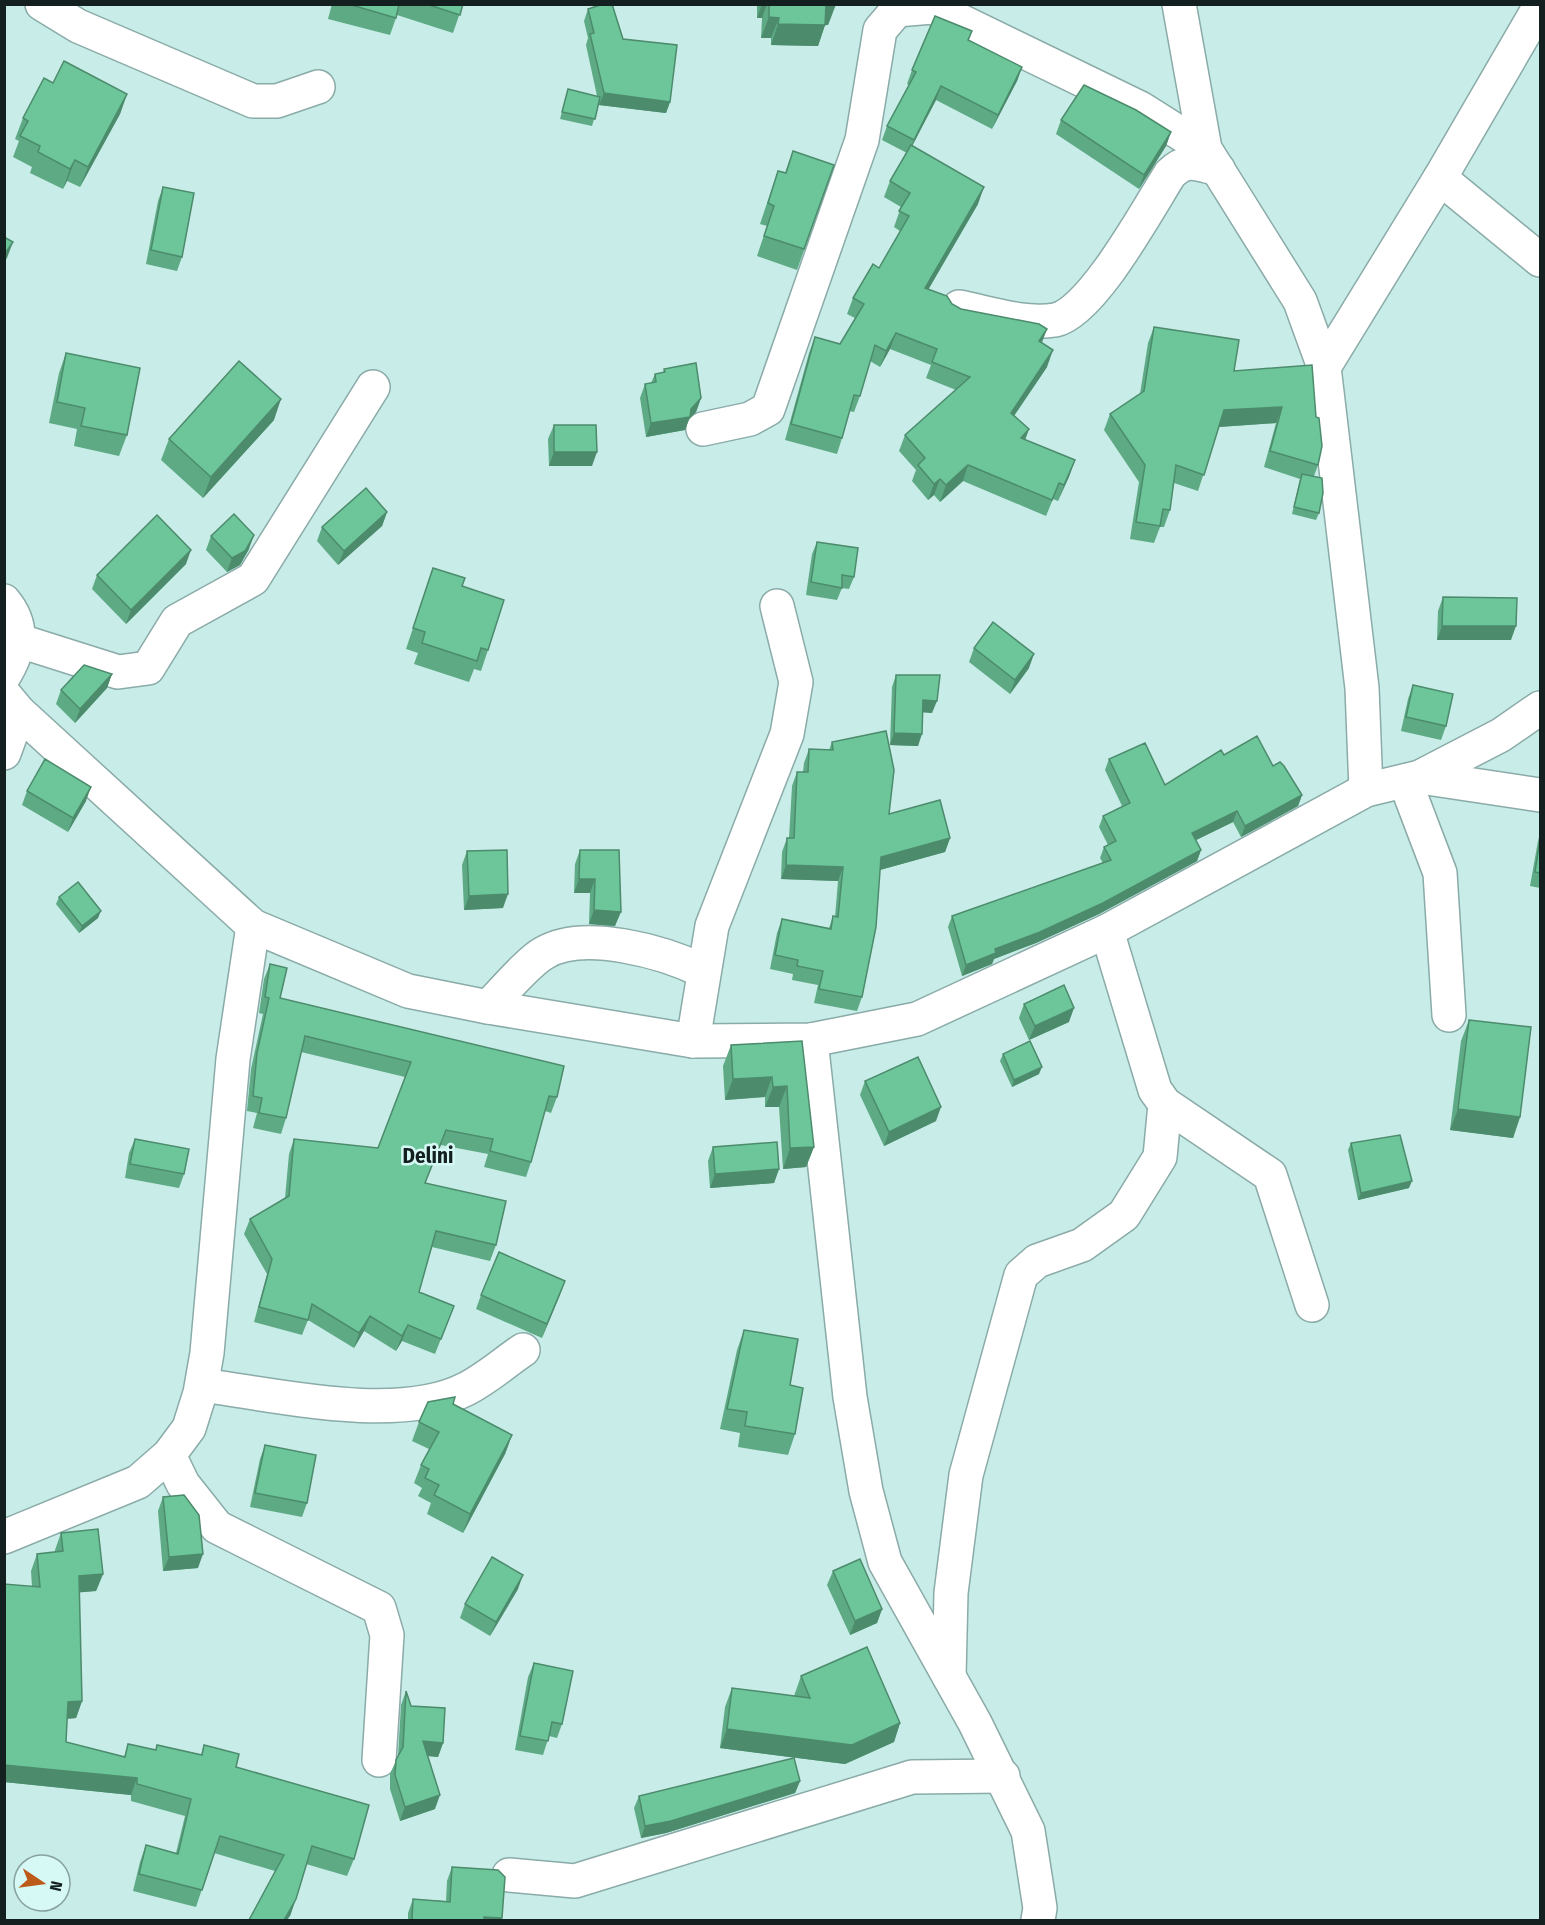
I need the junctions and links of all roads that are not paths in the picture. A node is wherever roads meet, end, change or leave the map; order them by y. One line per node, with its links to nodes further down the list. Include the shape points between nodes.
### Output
1 (42, 4): 4 (street, via 78,26 253,101 277,101)
2 (1179, 4): 5 (street)
3 (1540, 6): 6 (street)
4 (318, 87)
5 (1212, 159): 8 (street, via 1180,164 1170,174 1097,287 1056,320 1030,320); 9 (street, via 1300,301); 11 (street, via 1140,108 932,7 897,10 879,30 862,140 768,409 750,419)
6 (1440, 178): 7 (street); 9 (street)
7 (1540, 260)
8 (959, 307)
9 (1324, 367): 20 (street, via 1362,688)
10 (373, 387): 14 (street, via 253,579 177,621 148,668 118,672)
11 (703, 429)
12 (4, 601): 14 (street, via 13,612)
13 (777, 606): 24 (street, via 796,682 788,734 712,926)
14 (20, 642): 15 (street)
15 (4, 676)
16 (12, 703): 18 (street); 22 (street)
17 (1540, 708): 19 (street, via 1501,735)
18 (4, 753)
19 (1413, 779): 20 (street); 21 (street); 26 (street, via 1440,873)
20 (1366, 790): 23 (street)
21 (1540, 795)
22 (253, 926): 25 (street, via 408,991); 32 (street, via 233,1059)
23 (1107, 931): 27 (street, via 917,1019); 29 (street, via 1155,1090)
24 (703, 971): 25 (street, via 630,946 576,944 544,953); 28 (street)
25 (488, 1007): 28 (street)
26 (1449, 1015)
27 (811, 1040): 28 (street); 35 (street, via 850,1397 866,1491 885,1562)
28 (693, 1041)
29 (1165, 1104): 30 (street, via 1270,1175); 35 (street, via 1160,1157 1124,1215 1082,1245 1037,1261 1021,1275 966,1475 951,1593)
30 (1312, 1305)
31 (523, 1350): 32 (street, via 465,1389 425,1403 369,1407)
32 (202, 1385): 33 (street, via 189,1428)
33 (170, 1455): 34 (street, via 138,1482); 36 (street, via 183,1484 217,1527 379,1608 387,1635)
34 (4, 1538)
35 (949, 1677): 37 (street)
36 (379, 1760)
37 (1003, 1776): 38 (street, via 912,1777 575,1881); 39 (street, via 1028,1831 1040,1908)
38 (509, 1875)
39 (1038, 1920)

